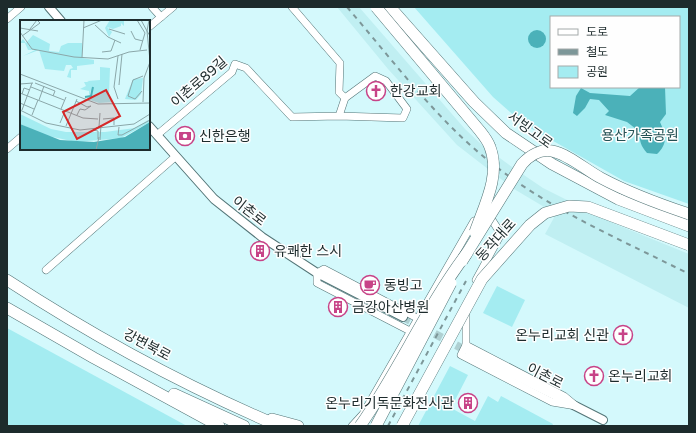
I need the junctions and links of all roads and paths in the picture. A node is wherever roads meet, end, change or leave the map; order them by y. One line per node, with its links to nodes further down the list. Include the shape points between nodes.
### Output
1 (21, 7): 9 (street)
2 (49, 7): 10 (street)
3 (152, 7): 8 (street)
4 (172, 7): 8 (street)
5 (292, 7): 12 (street, via 340,63 339,92)
6 (376, 7): 22 (main road, bridge, via 480,130 490,146 494,163 492,184)
7 (390, 7): 20 (main road, 서빙고로, via 474,102 506,133 552,164 618,199)
8 (161, 17): 11 (street)
9 (7, 19)
10 (60, 20)
11 (150, 26)
12 (345, 98): 13 (street); 13 (street, 이촌로89길, via 375,76 386,81 406,109 403,118)
13 (340, 116): 15 (street, 이촌로89길, via 292,117 246,68 235,64 232,72)
14 (150, 127): 15 (street, 이촌로)
15 (157, 135): 18 (street, 이촌로)
16 (20, 138): 17 (street)
17 (7, 149)
18 (175, 157): 23 (street); 24 (street, 이촌로, via 214,199 262,237)
19 (689, 214): 22 (main road, bridge, via 653,202 603,179 562,155 551,151 540,152 522,164)
20 (689, 226)
21 (689, 245): 43 (main road, 동작대로, bridge, via 588,207 569,206 545,213 530,225 482,279)
22 (467, 253): 41 (main road, bridge, via 445,281 382,395); 42 (main road, 동작대로, bridge)
23 (46, 270)
24 (317, 273): 29 (street, 이촌로); 30 (street, 이촌로, via 324,269); 31 (street, 이촌로, via 317,282)
25 (7, 274): 27 (main road)
26 (7, 280): 27 (main road, 강변북로)
27 (26, 292): 34 (main road, 강변북로, via 150,364)
28 (7, 308): 33 (main road)
29 (403, 317)
30 (417, 318): 31 (street); 32 (street, via 474,221 483,218 492,220 501,234 466,299)
31 (410, 331): 40 (street, via 363,414)
32 (468, 348): 35 (street, 이촌로, via 576,406)
33 (102, 362): 36 (main road); 37 (main road)
34 (252, 414): 38 (main road, 강변북로); 39 (main road)
35 (602, 423)
36 (219, 426)
37 (244, 426)
38 (280, 426)
39 (298, 426)
40 (352, 426)
41 (360, 426)
42 (376, 426)
43 (402, 426)

